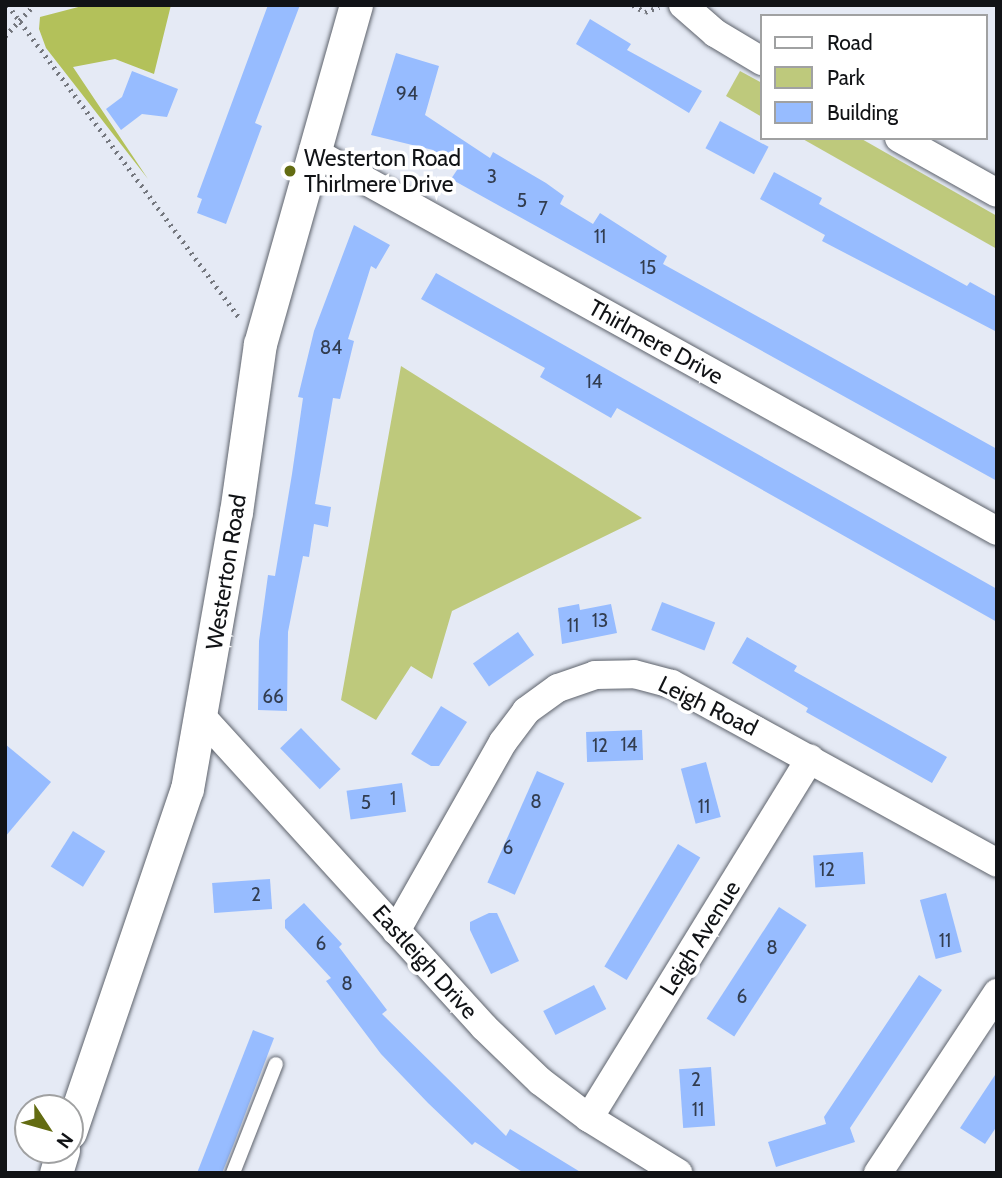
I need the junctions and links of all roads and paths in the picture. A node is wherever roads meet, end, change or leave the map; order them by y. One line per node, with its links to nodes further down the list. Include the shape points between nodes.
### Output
1 (8, 5): 7 (path)
2 (34, 5): 7 (path)
3 (356, 5): 11 (street, Westerton Road)
4 (633, 5): 5 (path, via 645,12)
5 (663, 5)
6 (683, 5): 9 (street, via 715,33)
7 (21, 22): 8 (path); 13 (path)
8 (5, 36)
9 (760, 60)
10 (903, 140): 12 (street)
11 (316, 153): 13 (street, Westerton Road); 14 (street, Thirlmere Drive)
12 (997, 193)
13 (260, 344): 15 (street, Westerton Road)
14 (997, 531)
15 (202, 717): 18 (street, Eastleigh Drive); 21 (street, Westerton Road, via 171,845)
16 (810, 759): 17 (street, Leigh Road); 18 (street, Leigh Road, via 672,684 634,674 595,675 558,688 526,711 503,742); 22 (street, Leigh Avenue)
17 (997, 863)
18 (397, 931): 22 (street, Eastleigh Drive, via 484,1027 540,1081)
19 (997, 993): 25 (street)
20 (276, 1065): 23 (lane)
21 (83, 1094)
22 (589, 1118): 24 (street, Eastleigh Drive)
23 (233, 1173)
24 (678, 1173)
25 (878, 1173)

